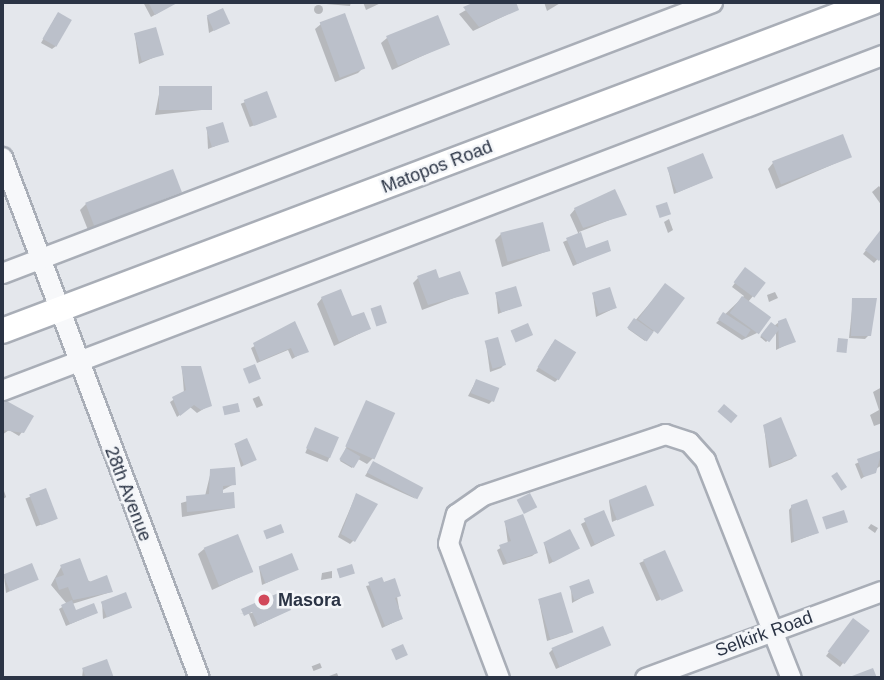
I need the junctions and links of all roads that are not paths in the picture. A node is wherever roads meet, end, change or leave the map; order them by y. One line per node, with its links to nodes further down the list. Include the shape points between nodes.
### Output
1 (712, 2): 5 (street)
2 (873, 2): 7 (main road, Matopos Road)
3 (882, 55): 9 (street)
4 (2, 157): 5 (street, 28th Avenue)
5 (39, 259): 6 (street); 7 (street, 28th Avenue)
6 (2, 273)
7 (57, 309): 8 (main road, Matopos Road); 9 (street, 28th Avenue)
8 (2, 331)
9 (78, 364): 10 (street); 13 (street, 28th Avenue)
10 (2, 390)
11 (882, 591): 12 (street, Selkirk Road)
12 (774, 631): 14 (street, via 705,460 689,442 665,435 482,495 456,514 448,543); 15 (street, Selkirk Road); 16 (street)
13 (199, 678)
14 (499, 678)
15 (645, 678)
16 (791, 678)

